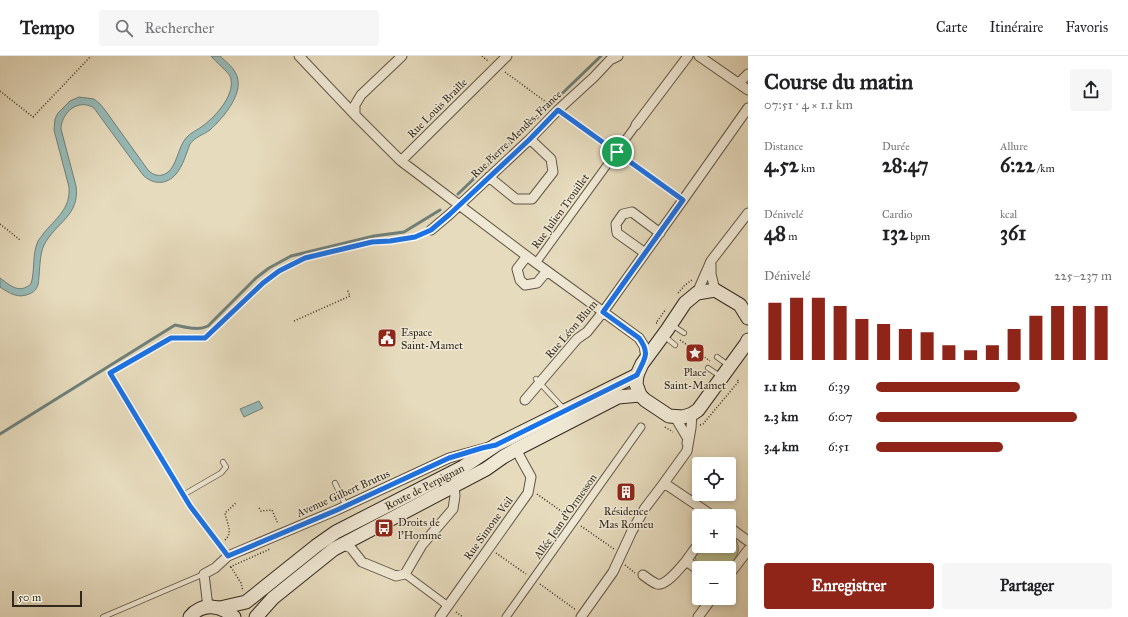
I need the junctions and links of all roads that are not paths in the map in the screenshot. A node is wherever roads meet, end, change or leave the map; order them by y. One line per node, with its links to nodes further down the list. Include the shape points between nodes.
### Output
1 (299, 56): 11 (street)
2 (402, 56): 11 (street, via 361,94 355,106)
3 (507, 56): 14 (street, Rue Louis Braille)
4 (618, 56): 13 (street, Rue Pierre Mendès-France, via 610,60)
5 (688, 56): 12 (street, Rue Julien Trouillet)
6 (699, 56): 8 (street)
7 (748, 74): 8 (street)
8 (739, 83): 9 (street)
9 (748, 90)
10 (748, 108): 19 (street, Rue Léon Blum)
11 (355, 115): 14 (street)
12 (636, 125): 23 (street, Rue Julien Trouillet)
13 (530, 139): 15 (street, Rue Pierre Mendès-France); 15 (street, via 550,159 553,172 532,199 516,199)
14 (401, 161): 16 (street)
15 (489, 177): 16 (street, Rue Pierre Mendès-France)
16 (460, 206): 18 (street, Rue Pierre Mendès-France); 21 (street)
17 (748, 213): 22 (street)
18 (431, 230): 56 (lane, via 415,237 372,242 305,258 279,271 263,283 205,338 171,338 110,373)
19 (660, 233): 20 (street, Rue Léon Blum); 20 (street, via 632,212 623,214 616,224 617,233)
20 (645, 253): 28 (street, Rue Léon Blum)
21 (527, 256): 23 (street); 24 (street, via 517,269 520,280 525,285 537,283)
22 (711, 261): 25 (street); 26 (street)
23 (536, 263): 24 (street)
24 (547, 271): 28 (street)
25 (715, 290): 26 (main road); 27 (main road)
26 (697, 293): 30 (main road, via 685,303)
27 (744, 304): 29 (main road)
28 (603, 312): 33 (street); 42 (street, Rue Léon Blum, via 587,332 577,339)
29 (748, 318)
30 (671, 324): 31 (lane); 32 (main road)
31 (684, 333)
32 (662, 336): 33 (street, via 648,340); 35 (lane); 37 (main road)
33 (639, 338): 37 (street, via 644,346)
34 (748, 340): 38 (main road)
35 (675, 345)
36 (717, 357): 38 (lane)
37 (646, 358): 40 (main road)
38 (730, 366): 41 (main road)
39 (708, 368): 41 (lane)
40 (637, 375): 43 (main road, via 636,384); 45 (main road, Route de Perpignan)
41 (722, 377): 46 (main road, via 698,410)
42 (538, 381): 44 (street, Rue Léon Blum); 45 (lane)
43 (640, 395): 47 (main road, via 669,416); 51 (main road, Route de Perpignan, via 618,397)
44 (525, 400)
45 (566, 410): 50 (main road, Route de Perpignan)
46 (692, 414): 47 (main road); 49 (street)
47 (675, 417): 49 (street)
48 (641, 427): 81 (street, Allée Jean d'Ormesson)
49 (687, 429): 54 (street, via 686,451)
50 (496, 445): 57 (street, Avenue Gilbert Brutus, via 449,458); 73 (main road, Route de Perpignan, via 463,467 336,532 246,602)
51 (517, 449): 55 (main road, Route de Perpignan); 72 (street, Rue Simone Veil, via 531,477 528,492)
52 (223, 462): 56 (lane, via 226,467 221,473)
53 (335, 483): 57 (lane)
54 (664, 483): 58 (street); 75 (street, via 632,530 613,572)
55 (454, 486): 61 (main road, Route de Perpignan); 69 (street, via 453,509 422,545)
56 (183, 495): 64 (lane)
57 (346, 506): 64 (street, Avenue Gilbert Brutus)
58 (703, 509)
59 (736, 532): 60 (street)
60 (748, 541)
61 (340, 545): 69 (street, via 351,548 362,562 396,576); 79 (main road, Route de Perpignan, via 273,598)
62 (748, 550): 67 (street)
63 (692, 553): 65 (street)
64 (228, 556): 68 (street, Avenue Gilbert Brutus)
65 (686, 561): 66 (street); 70 (street, via 663,583 658,584)
66 (692, 565)
67 (736, 566)
68 (204, 574): 73 (street); 77 (lane, Avenue Gilbert Brutus)
69 (405, 574): 72 (street)
70 (643, 575)
71 (708, 605): 76 (street)
72 (448, 606): 80 (street, Rue Simone Veil)
73 (214, 607): 74 (main road, Route de Perpignan, via 199,610); 78 (main road)
74 (189, 616)
75 (582, 616)
76 (702, 616)
77 (103, 617)
78 (234, 617)
79 (256, 617)
80 (440, 617)
81 (506, 617)

